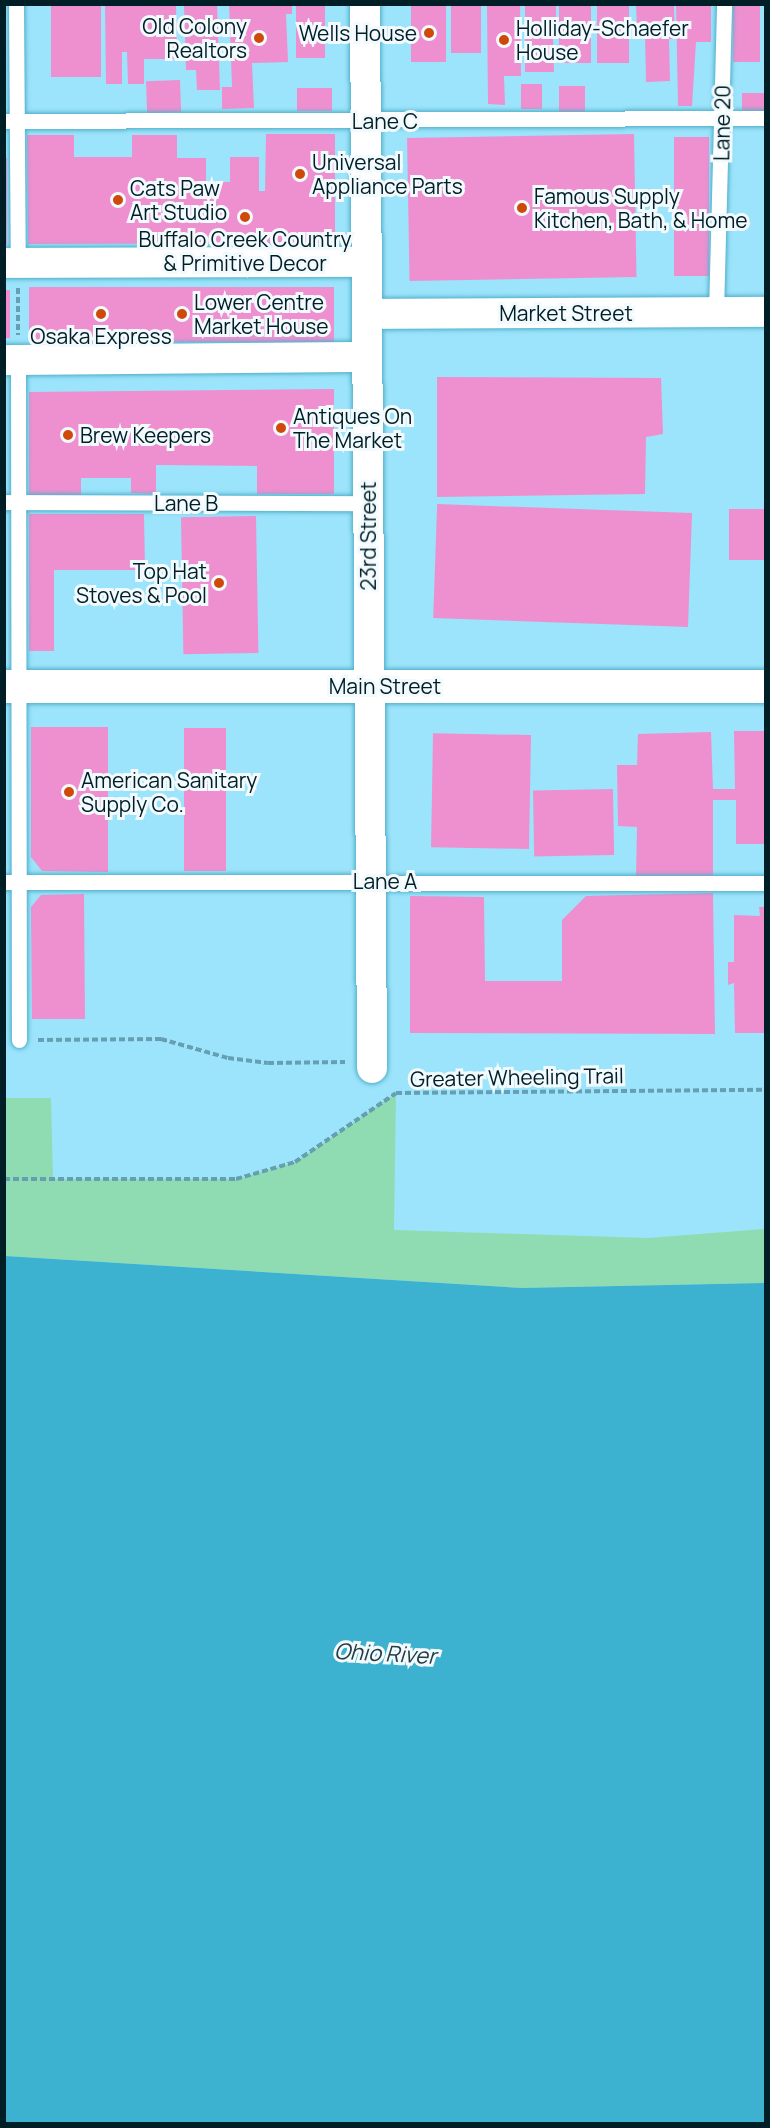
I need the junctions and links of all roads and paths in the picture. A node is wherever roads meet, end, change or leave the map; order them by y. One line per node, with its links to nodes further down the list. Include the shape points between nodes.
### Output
1 (16, 4): 6 (lane)
2 (365, 4): 7 (street, 23rd Street)
3 (724, 4): 4 (lane, Lane 20)
4 (723, 118): 5 (lane, Lane C); 7 (lane, Lane C); 10 (lane, Lane 20)
5 (765, 118)
6 (11, 121): 7 (lane, Lane C); 9 (lane)
7 (366, 121): 8 (street, 23rd Street)
8 (366, 262): 9 (street); 12 (street, 23rd Street)
9 (11, 263): 14 (path)
10 (716, 312): 11 (street, Market Street); 12 (street, Market Street)
11 (765, 312)
12 (367, 315): 13 (street, 23rd Street)
13 (367, 357): 14 (street); 16 (street, 23rd Street)
14 (11, 360): 15 (lane)
15 (12, 502): 16 (lane, Lane B); 17 (lane)
16 (368, 503): 18 (street, 23rd Street)
17 (12, 686): 18 (street, Main Street); 21 (lane)
18 (369, 686): 19 (street, Main Street); 20 (street, 23rd Street)
19 (765, 686)
20 (370, 881): 21 (lane, Lane A); 22 (lane, Lane A); 24 (street, 23rd Street)
21 (11, 882): 23 (lane)
22 (765, 883)
23 (19, 1040): 24 (path, via 161,1039 228,1058 268,1063)
24 (372, 1065)
25 (765, 1090): 26 (path, Greater Wheeling Trail, via 396,1093 295,1162 236,1179)
26 (4, 1179)

